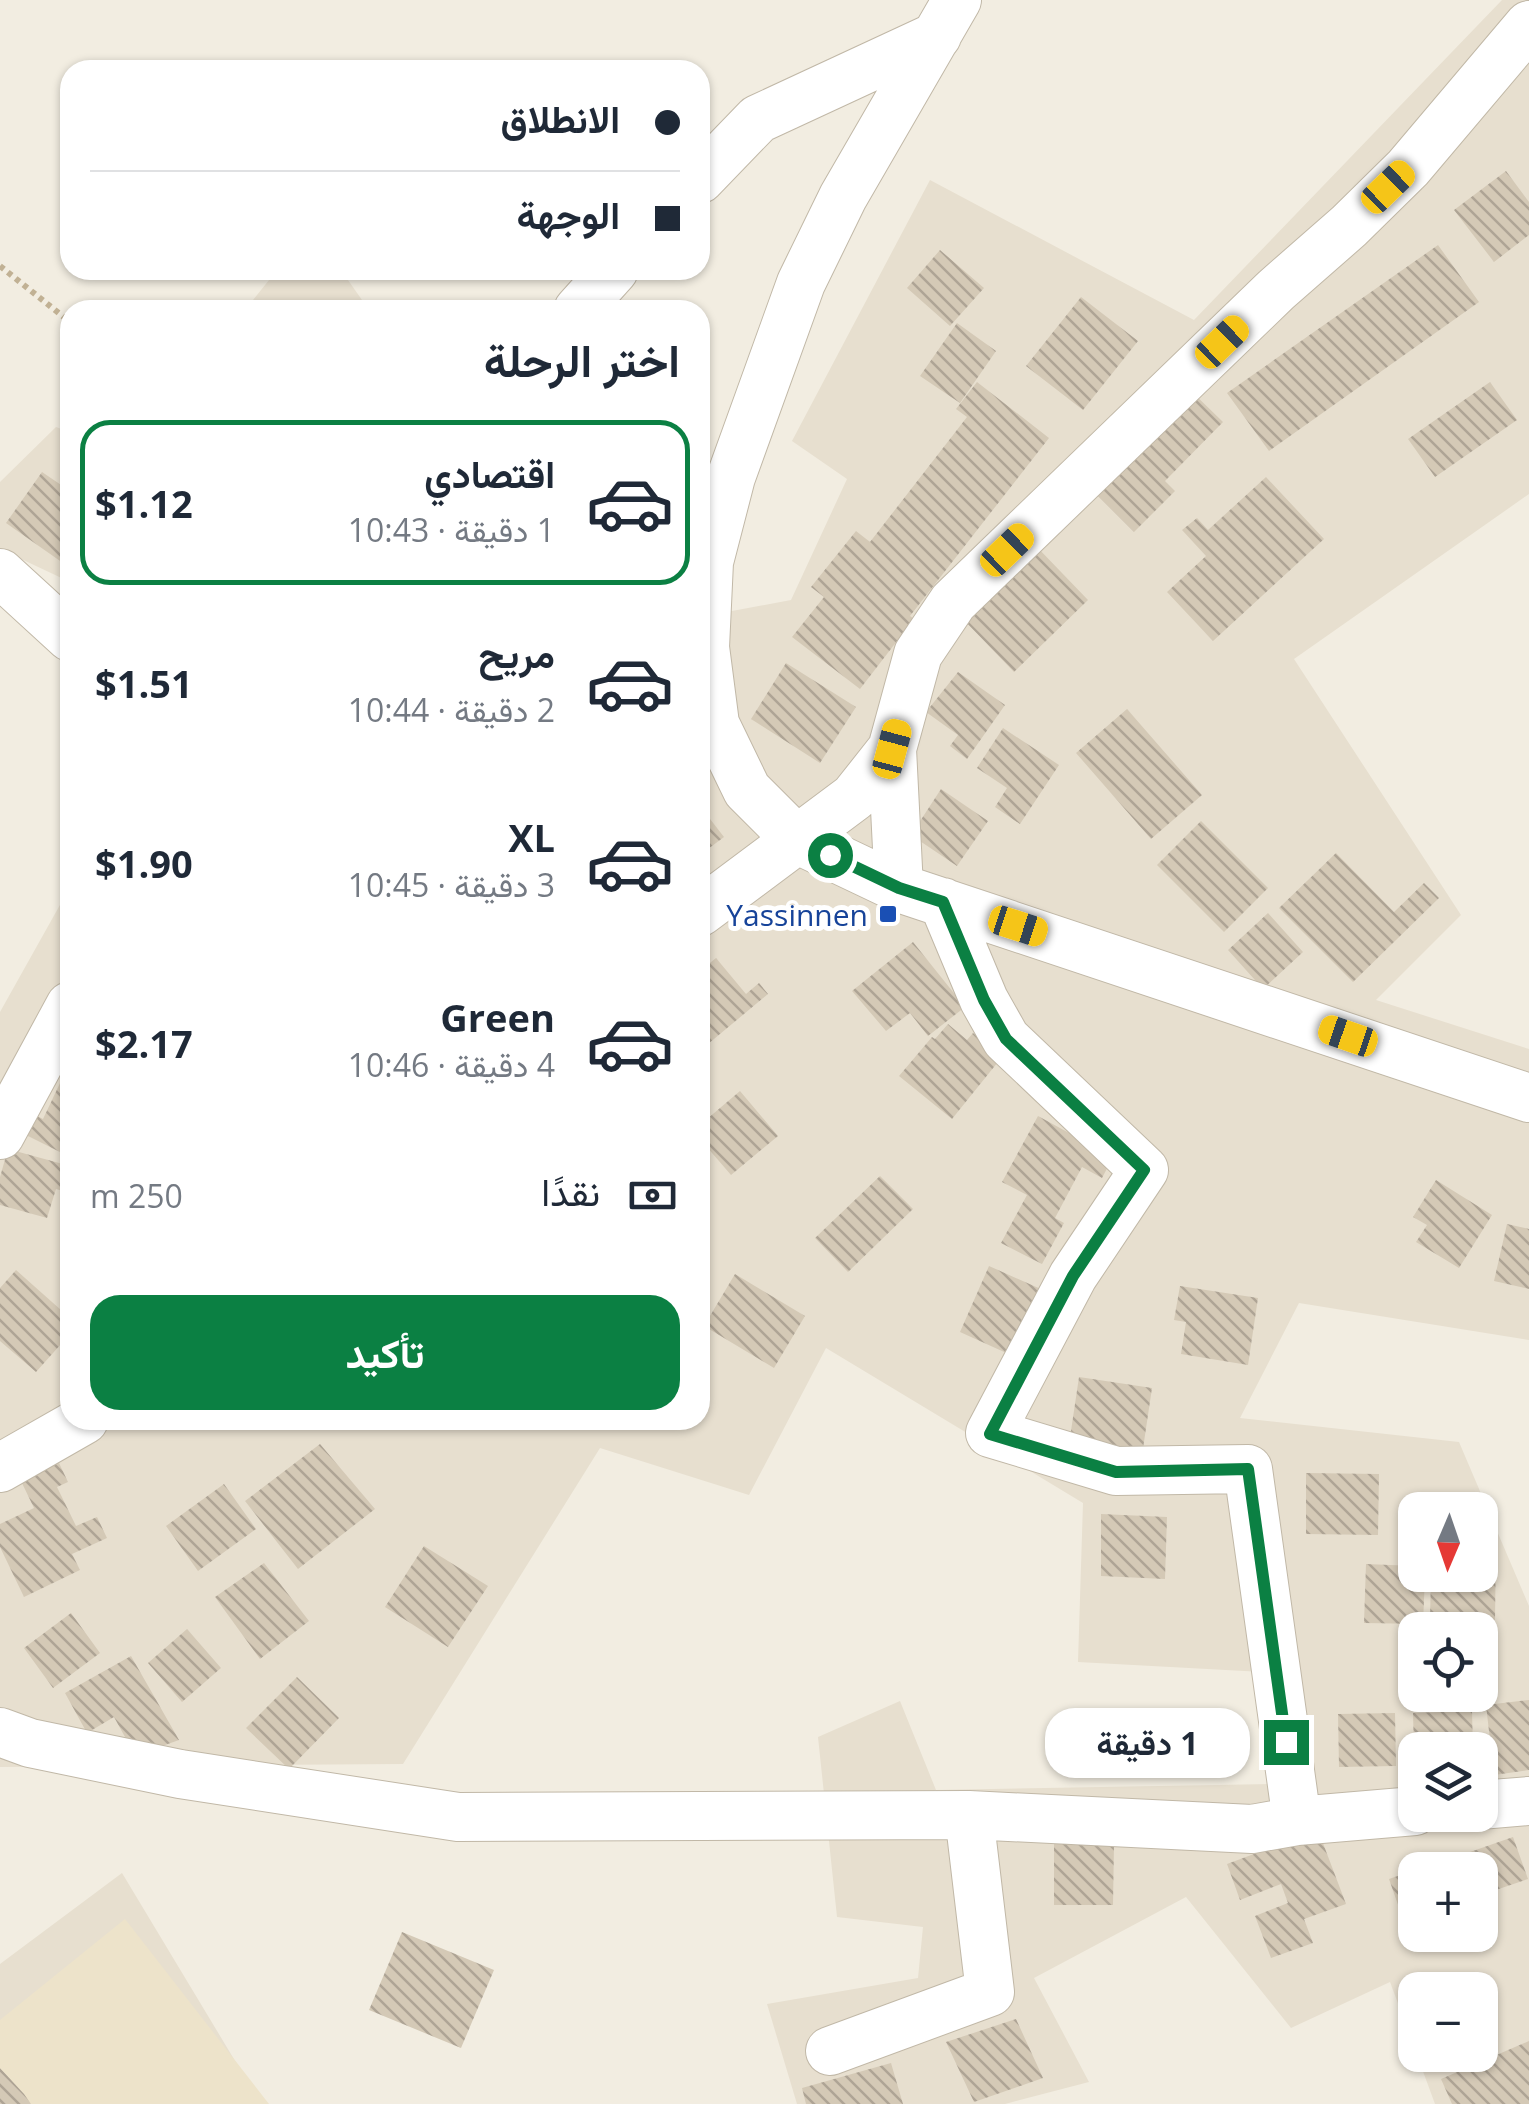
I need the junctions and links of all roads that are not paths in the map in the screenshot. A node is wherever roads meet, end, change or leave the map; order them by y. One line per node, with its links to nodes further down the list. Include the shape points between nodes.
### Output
1 (947, 18): 3 (street, via 758,119); 6 (street, via 842,197 802,282)
2 (1529, 25): 10 (street, via 1408,168 953,602 918,654)
3 (710, 169)
4 (605, 280): 5 (street)
5 (587, 300)
6 (710, 555)
7 (0, 574): 8 (street)
8 (60, 628)
9 (710, 686): 11 (street, via 715,724 748,790)
10 (892, 749): 11 (street, via 854,797); 12 (street)
11 (796, 838): 12 (street); 14 (street)
12 (899, 888): 13 (street)
13 (943, 902): 16 (street); 25 (street, via 1006,1039 1144,1170 1073,1276 990,1434 1116,1472 1248,1469)
14 (710, 904)
15 (60, 1024): 17 (street)
16 (1529, 1098)
17 (0, 1135)
18 (66, 1430): 19 (street)
19 (0, 1468)
20 (0, 1732): 24 (street, via 180,1774 458,1817)
21 (1529, 1801): 22 (street)
22 (1498, 1804)
23 (1398, 1812): 25 (street)
24 (969, 1814): 25 (street, via 1252,1828); 26 (street, via 990,1992)
25 (1297, 1821)
26 (830, 2051)

